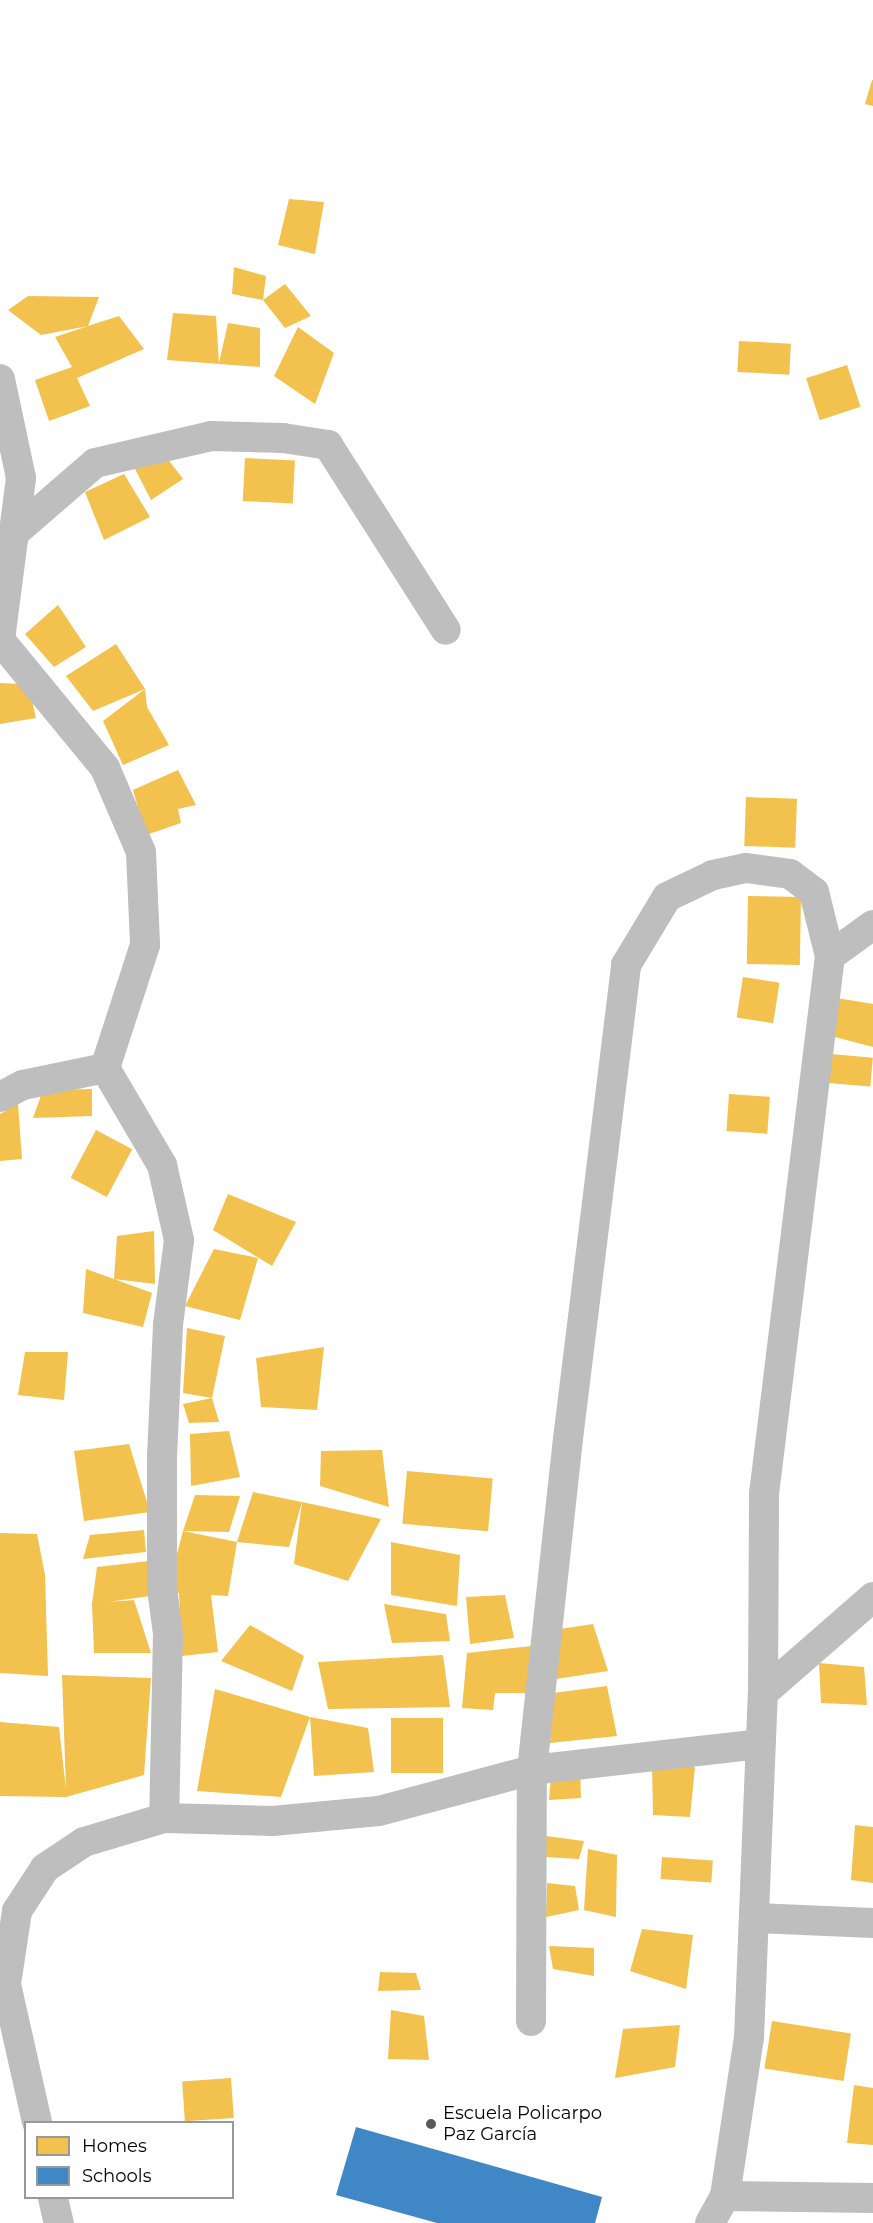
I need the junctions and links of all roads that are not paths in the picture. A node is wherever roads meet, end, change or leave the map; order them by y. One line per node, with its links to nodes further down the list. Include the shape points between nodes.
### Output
1 (0, 379): 2 (street, via 21,478)
2 (13, 534): 3 (street, via 95,463 211,436 284,438 328,446); 4 (street)
3 (446, 630)
4 (0, 640): 7 (street, via 105,768 141,852 145,945)
5 (873, 925): 6 (street)
6 (831, 956): 10 (street, via 764,1494); 12 (street, via 814,892 790,874 746,868 713,875 667,897 626,965)
7 (105, 1068): 8 (street, via 23,1085); 13 (street, via 162,1165 178,1240 168,1325 162,1456 162,1588 168,1634)
8 (0, 1097)
9 (873, 1597): 10 (street)
10 (763, 1693): 11 (street)
11 (760, 1744): 12 (street); 14 (street)
12 (532, 1770): 13 (street, via 378,1811 273,1821); 17 (street)
13 (164, 1818): 16 (street, via 84,1842 45,1868 17,1911)
14 (754, 1918): 15 (street); 19 (street, via 749,2038)
15 (873, 1923)
16 (3, 1984): 18 (street)
17 (531, 2021)
18 (36, 2121)
19 (724, 2196): 20 (street); 23 (street)
20 (873, 2198)
21 (53, 2199): 22 (street)
22 (59, 2223)
23 (710, 2223)

